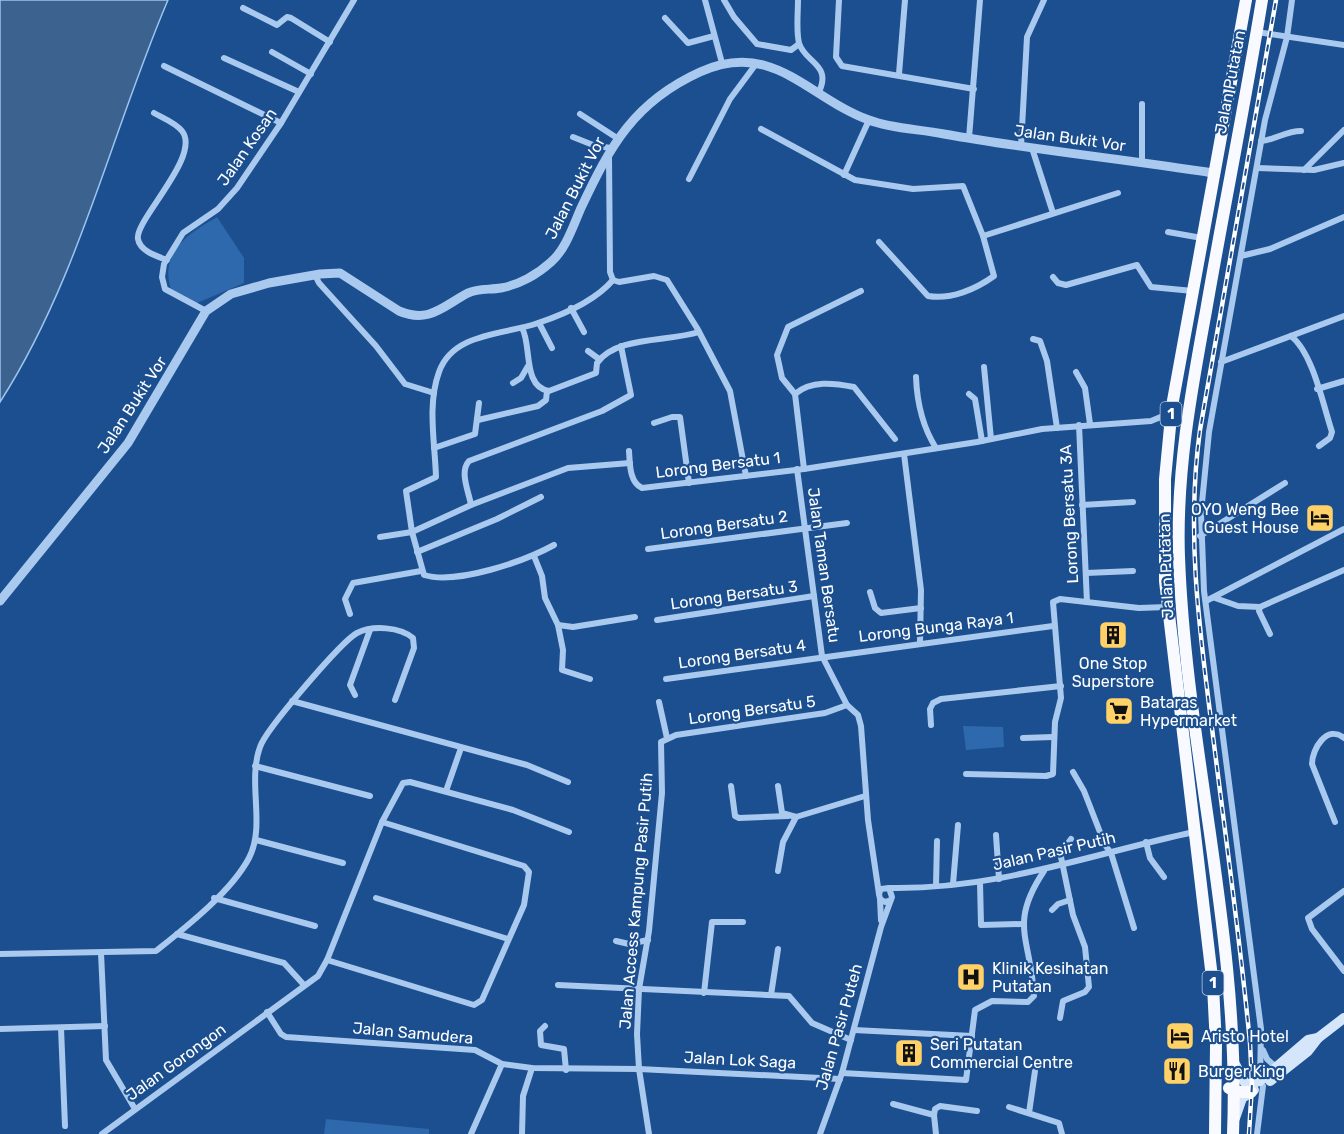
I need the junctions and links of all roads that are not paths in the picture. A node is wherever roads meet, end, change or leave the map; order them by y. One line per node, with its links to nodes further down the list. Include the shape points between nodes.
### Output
1 (353, 0): 17 (street, Jalan Kosan)
2 (705, 0): 15 (street)
3 (724, 0): 18 (street, via 757,44 791,50)
4 (798, 0): 18 (street)
5 (840, 0): 26 (street, via 836,57 839,64)
6 (905, 0): 26 (street)
7 (980, 0): 27 (street)
8 (1044, 0): 42 (street, via 1028,31)
9 (1246, 0): 50 (highway, Jalan Putatan / 1)
10 (1262, 0): 14 (highway, Jalan Putatan / 1)
11 (1292, 0): 16 (street)
12 (243, 8): 17 (street, via 277,25 291,18)
13 (664, 18): 15 (street, via 688,43)
14 (1257, 32): 16 (street); 52 (highway, Jalan Putatan / 1)
15 (714, 36): 22 (street)
16 (1287, 37): 19 (street); 41 (street)
17 (330, 42): 25 (street, Jalan Kosan)
18 (799, 44): 29 (street, via 821,72)
19 (1344, 45)
20 (272, 52): 25 (street)
21 (224, 58): 28 (street)
22 (722, 63): 23 (street, Jalan Bukit Vor); 39 (street, Jalan Bukit Vor, via 654,99)
23 (756, 63): 29 (street, Jalan Bukit Vor, via 787,72); 51 (street, via 730,99)
24 (164, 66): 34 (street)
25 (311, 74): 28 (street, Jalan Kosan)
26 (899, 74): 27 (street)
27 (974, 89): 40 (street)
28 (299, 92): 34 (street, Jalan Kosan)
29 (819, 92): 33 (street, Jalan Bukit Vor)
30 (1142, 104): 45 (street)
31 (154, 113): 61 (street, via 181,130 186,144 155,207 138,231 141,246)
32 (580, 114): 39 (street)
33 (869, 120): 40 (street, Jalan Bukit Vor); 49 (street)
34 (281, 123): 61 (street, Jalan Kosan, via 237,188 218,209 183,233)
35 (761, 129): 49 (street)
36 (1344, 130): 48 (street)
37 (1301, 131): 41 (street)
38 (573, 137): 44 (street)
39 (617, 138): 44 (street, Jalan Bukit Vor)
40 (969, 138): 42 (street, Jalan Bukit Vor)
41 (1262, 141): 47 (street)
42 (1021, 146): 43 (street, Jalan Bukit Vor)
43 (1032, 148): 45 (street, Jalan Bukit Vor); 54 (street)
44 (610, 149): 62 (street, Jalan Bukit Vor, via 563,248 553,261 523,281 472,291 432,315 419,316 399,310 340,273); 64 (street, via 610,272)
45 (1142, 163): 50 (street, Jalan Bukit Vor)
46 (1344, 163): 48 (street, via 1329,169)
47 (1257, 168): 48 (street); 60 (street)
48 (1303, 171)
49 (844, 175): 57 (street, via 920,189 963,186)
50 (1213, 177): 52 (highway); 58 (highway, Jalan Putatan / 1)
51 (689, 179)
52 (1228, 182): 113 (highway, Jalan Putatan / 1, via 1189,407)
53 (1118, 193): 54 (street)
54 (1053, 213): 57 (street)
55 (1344, 217): 60 (street, via 1270,249)
56 (1168, 232): 58 (street)
57 (983, 236): 59 (street, via 994,276 950,297 928,296)
58 (1202, 238): 66 (highway, Jalan Putatan / 1)
59 (879, 242)
60 (1241, 256): 80 (street)
61 (166, 260): 68 (street, via 162,277 165,289)
62 (315, 275): 68 (street, Jalan Bukit Vor, via 231,294); 89 (street, via 405,384)
63 (1053, 277): 66 (street, via 1066,285 1137,265 1151,287)
64 (614, 280): 67 (street, via 593,298); 73 (street, via 661,276)
65 (861, 291): 90 (street, via 788,327 777,355 782,378)
66 (1193, 291): 93 (highway, Jalan Putatan / 1)
67 (571, 308): 70 (street); 72 (street)
68 (206, 310): 137 (street, Jalan Bukit Vor, via 128,443)
69 (1344, 316): 74 (street)
70 (539, 323): 71 (street); 77 (street)
71 (522, 328): 81 (street); 89 (street, via 463,344 439,369)
72 (584, 332)
73 (699, 332): 76 (street, via 679,339); 111 (street, via 730,391)
74 (1291, 336): 80 (street); 87 (street, via 1300,343)
75 (1033, 339): 99 (street, via 1040,341 1047,361)
76 (621, 346): 79 (street); 118 (street, via 631,395 602,411 469,461 465,474)
77 (552, 348)
78 (588, 351): 79 (street)
79 (599, 359): 88 (street, via 596,373)
80 (1221, 362): 124 (street, via 1209,432)
81 (528, 366): 86 (street); 88 (street)
82 (984, 367): 102 (street)
83 (1076, 372): 97 (street, via 1085,388)
84 (916, 377): 106 (street, via 920,410)
85 (1344, 381): 87 (street)
86 (513, 383)
87 (1317, 390): 104 (street, via 1332,432)
88 (547, 391): 94 (street, via 546,400 538,406)
89 (434, 393): 105 (street)
90 (795, 394): 101 (street, via 815,384 854,387); 110 (street, Jalan Taman Bersatu)
91 (969, 394): 103 (street, via 975,399)
92 (479, 403): 94 (street)
93 (1172, 406): 95 (street); 100 (highway, Jalan Putatan / 1)
94 (478, 420): 105 (street, via 475,434)
95 (1151, 421): 97 (street, Lorong Bersatu 1); 100 (street, via 1164,426)
96 (654, 423): 114 (street, via 680,417)
97 (1090, 424): 98 (street, Lorong Bersatu 1)
98 (1078, 425): 99 (street, Lorong Bersatu 1); 119 (street, Lorong Bersatu 3A)
99 (1057, 428): 102 (street, Lorong Bersatu 1)
100 (1168, 437): 112 (highway, Jalan Putatan / 1)
101 (895, 439)
102 (991, 439): 103 (street, Lorong Bersatu 1)
103 (982, 441): 106 (street, Lorong Bersatu 1)
104 (1319, 446)
105 (434, 448): 123 (street, via 436,477 406,491)
106 (936, 448): 108 (street, Lorong Bersatu 1)
107 (629, 451): 109 (street)
108 (904, 454): 110 (street, Lorong Bersatu 1); 142 (street)
109 (630, 463): 114 (street, Lorong Bersatu 1, via 633,479 642,488); 118 (street, via 568,468)
110 (801, 469): 111 (street, Lorong Bersatu 1); 121 (street, Jalan Taman Bersatu)
111 (746, 476): 114 (street, Lorong Bersatu 1)
112 (1165, 479): 113 (highway); 140 (highway, Jalan Putatan / 1)
113 (1182, 480): 176 (highway, Jalan Putatan / 1, via 1182,606)
114 (689, 483)
115 (1285, 483): 124 (street)
116 (541, 497): 128 (street)
117 (1133, 502): 119 (street)
118 (471, 505): 123 (street)
119 (1082, 505): 133 (street, Lorong Bersatu 3A)
120 (847, 523): 121 (street, Lorong Bersatu 2)
121 (805, 527): 127 (street, Lorong Bersatu 2); 135 (street, Jalan Taman Bersatu)
122 (1344, 529): 136 (street)
123 (412, 532): 125 (street); 128 (street)
124 (1200, 536): 138 (street)
125 (380, 537)
126 (554, 545): 129 (street)
127 (648, 549)
128 (417, 552): 131 (street)
129 (534, 556): 131 (street, via 511,566 479,572 430,577); 146 (street, via 545,598)
130 (1344, 570): 141 (street)
131 (422, 571): 143 (street, via 352,583 345,599)
132 (1133, 571): 133 (street)
133 (1086, 573): 139 (street, Lorong Bersatu 3A)
134 (870, 592): 142 (street, via 881,613)
135 (814, 596): 145 (street, Lorong Bersatu 3); 151 (street, Jalan Taman Bersatu)
136 (1215, 598): 138 (street); 141 (street, via 1238,606)
137 (0, 601)
138 (1206, 601): 241 (street)
139 (1087, 602): 140 (street, via 1139,609); 147 (street, via 1053,602)
140 (1167, 607): 181 (highway, Jalan Putatan / 1)
141 (1260, 607): 149 (street)
142 (921, 608): 150 (street)
143 (350, 614)
144 (635, 616): 146 (street, via 573,627)
145 (657, 620)
146 (558, 625): 152 (street, via 562,670)
147 (1053, 626): 150 (street, Lorong Bunga Raya 1); 154 (street)
148 (370, 630): 155 (street, via 350,685); 156 (street, via 397,630 413,638 414,648); 157 (street, via 353,636)
149 (1270, 634)
150 (920, 642): 151 (street, Lorong Bunga Raya 1)
151 (822, 656): 153 (street, Lorong Bersatu 4); 159 (street, Jalan Taman Bersatu)
152 (590, 679)
153 (666, 679)
154 (1061, 686): 160 (street, via 936,701 930,709); 161 (street)
155 (355, 695)
156 (395, 700)
157 (292, 701): 165 (street); 166 (street, via 268,730)
158 (659, 702): 164 (street, Jalan Access Kampung Pasir Putih)
159 (847, 705): 164 (street, Lorong Bersatu 5, via 825,713 714,728); 174 (street, Jalan Taman Bersatu, via 858,716 861,726)
160 (931, 725)
161 (1053, 737): 162 (street); 168 (street, via 1053,774)
162 (1023, 738)
163 (1344, 738): 178 (street, via 1327,736 1313,749 1312,757)
164 (664, 740): 218 (street, Jalan Access Kampung Pasir Putih)
165 (461, 748): 169 (street, via 526,765); 172 (street)
166 (255, 766): 173 (street); 184 (street)
167 (1073, 772): 187 (street)
168 (966, 774)
169 (568, 782)
170 (731, 786): 175 (street, via 735,816 739,818)
171 (778, 786): 175 (street, via 782,813)
172 (446, 791): 177 (street, Jalan Gorongon, via 403,783); 180 (street, via 513,810)
173 (370, 796)
174 (866, 796): 175 (street); 190 (street, Jalan Taman Bersatu)
175 (792, 816): 191 (street)
176 (1207, 817): 181 (highway); 203 (highway, Jalan Putatan / 1)
177 (382, 822): 217 (street, via 527,869 529,883 524,905); 223 (street, Jalan Gorongon)
178 (1335, 822)
179 (958, 825): 197 (street)
180 (569, 832)
181 (1195, 832): 186 (street, Jalan Pasir Putih); 205 (highway, Jalan Putatan / 1)
182 (996, 836): 195 (street)
183 (1071, 839): 189 (street, via 1062,851)
184 (256, 840): 188 (street); 206 (street, via 237,877)
185 (937, 840): 198 (street)
186 (1146, 842): 187 (street, Jalan Pasir Putih); 194 (street, via 1150,858)
187 (1111, 853): 189 (street, Jalan Pasir Putih); 215 (street)
188 (343, 862)
189 (1063, 866): 192 (street, Jalan Pasir Putih); 209 (street)
190 (873, 869): 200 (street, Jalan Taman Bersatu); 204 (street, Jalan Taman Bersatu)
191 (778, 871)
192 (1044, 871): 193 (street, Jalan Pasir Putih); 201 (street)
193 (1024, 875): 195 (street, Jalan Pasir Putih); 201 (street)
194 (1164, 877)
195 (999, 879): 196 (street, Jalan Pasir Putih)
196 (980, 882): 197 (street, Jalan Pasir Putih); 212 (street, via 981,925)
197 (953, 884): 198 (street, Jalan Pasir Putih)
198 (936, 886): 199 (street, Jalan Pasir Putih)
199 (917, 887): 200 (street, Jalan Pasir Putih); 208 (street, Jalan Pasir Putih)
200 (888, 888): 204 (street, via 881,889); 208 (street, Jalan Taman Bersatu)
201 (1032, 888): 212 (street)
202 (1344, 893): 224 (street, via 1308,918)
203 (1219, 896): 205 (highway); 242 (highway, Jalan Putatan / 1)
204 (880, 897): 208 (street, via 885,902); 214 (street, Jalan Pasir Puteh)
205 (1202, 897): 250 (highway, Jalan Putatan / 1, via 1213,986)
206 (214, 898): 213 (street); 216 (street)
207 (376, 898): 217 (street)
208 (892, 898): 214 (street, Jalan Pasir Puteh)
209 (1070, 900): 210 (street); 231 (street, via 1085,947 1089,987 1062,1001)
210 (1052, 910)
211 (743, 922): 228 (street, via 711,922)
212 (1022, 924): 238 (street, via 1034,996 1028,1002 992,1001 975,1010)
213 (315, 926)
214 (881, 927): 237 (street, Jalan Pasir Puteh)
215 (1134, 928)
216 (177, 934): 222 (street, via 156,951); 225 (street, via 284,963)
217 (508, 939): 223 (street, via 482,1000 474,1005)
218 (648, 940): 219 (street, via 630,944); 227 (street, Jalan Access Kampung Pasir Putih)
219 (616, 941)
220 (778, 949): 229 (street)
221 (0, 954): 222 (street)
222 (101, 954): 233 (street)
223 (327, 960): 225 (street, Jalan Gorongon, via 318,976)
224 (1344, 971)
225 (304, 985): 230 (street, Jalan Gorongon)
226 (558, 985): 227 (street)
227 (639, 989): 228 (street); 246 (street, Jalan Access Kampung Pasir Putih)
228 (704, 993): 229 (street)
229 (771, 995): 240 (street, via 792,997 812,1023)
230 (267, 1012): 243 (street, Jalan Samudera, via 286,1037 474,1050); 256 (street, Jalan Gorongon)
231 (1060, 1018)
232 (1344, 1018): 239 (main road)
233 (105, 1026): 235 (street); 256 (street, via 106,1060)
234 (545, 1026): 247 (street, via 540,1031 541,1045 564,1049)
235 (61, 1028): 236 (street); 260 (street)
236 (0, 1029)
237 (854, 1030): 238 (street); 240 (street, Jalan Pasir Puteh)
238 (972, 1036): 249 (street, Jalan Lok Saga, via 966,1080)
239 (1318, 1038): 244 (main road, via 1308,1040); 251 (main road, via 1308,1051)
240 (851, 1040): 249 (street, Jalan Pasir Puteh)
241 (1262, 1046): 244 (street, via 1267,1059); 251 (street)
242 (1234, 1059): 251 (main road, via 1245,1083); 252 (highway, Jalan Putatan / 1)
243 (502, 1064): 245 (street, Jalan Samudera); 263 (street)
244 (1276, 1067): 251 (main road)
245 (532, 1068): 247 (street, Jalan Samudera); 264 (street, via 523,1096)
246 (639, 1069): 247 (street, Jalan Samudera); 249 (street, Jalan Lok Saga); 265 (street, Jalan Access Kampung Pasir Putih)
247 (566, 1070)
248 (1035, 1071): 258 (street)
249 (841, 1076): 266 (street, Jalan Pasir Puteh)
250 (1216, 1076): 252 (highway); 269 (highway, Jalan Putatan / 1)
251 (1261, 1083): 253 (main road); 270 (street)
252 (1234, 1091): 253 (highway); 261 (highway, Jalan Putatan / 1)
253 (1251, 1092): 261 (main road, via 1242,1098)
254 (893, 1104): 259 (street)
255 (1009, 1107): 258 (street)
256 (135, 1109): 262 (street, Jalan Gorongon)
257 (977, 1111): 259 (street, via 940,1106)
258 (1029, 1113): 268 (street, via 1059,1123)
259 (934, 1115): 267 (street)
260 (65, 1126)
261 (1233, 1129)
262 (102, 1134)
263 (471, 1134)
264 (522, 1134)
265 (649, 1134)
266 (820, 1134)
267 (936, 1134)
268 (1062, 1134)
269 (1215, 1134)
270 (1257, 1134)

